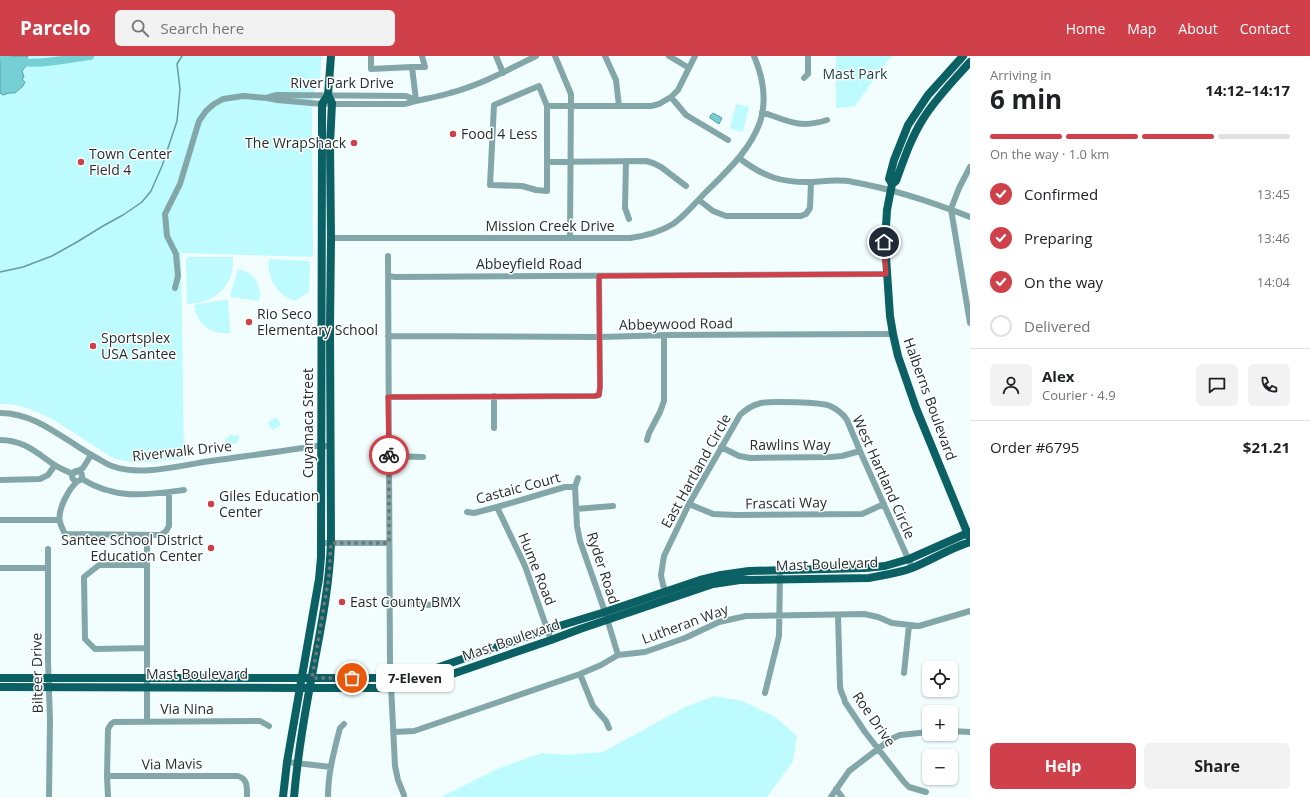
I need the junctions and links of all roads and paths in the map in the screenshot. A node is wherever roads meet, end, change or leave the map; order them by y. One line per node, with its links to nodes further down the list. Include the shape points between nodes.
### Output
1 (331, 56): 18 (main road)
2 (371, 56): 14 (street, via 371,69)
3 (422, 56): 14 (street, via 425,67)
4 (496, 56): 16 (street)
5 (536, 56): 16 (street, River Park Drive)
6 (555, 56): 25 (street, via 571,94)
7 (606, 56): 26 (street, via 616,80)
8 (669, 56): 15 (street)
9 (695, 56): 15 (street)
10 (754, 56): 27 (street, via 763,87)
11 (808, 56): 17 (street, via 808,74)
12 (963, 56): 37 (main road, via 928,95 908,125 894,160 889,179)
13 (970, 62): 37 (main road, via 923,118 896,181)
14 (412, 67): 21 (street)
15 (689, 68): 19 (street, via 678,90)
16 (503, 73): 21 (street, River Park Drive, via 455,92)
17 (804, 78)
18 (328, 96): 20 (street, River Park Drive, via 277,95); 21 (street, River Park Drive, via 406,96); 22 (main road); 23 (main road, Cuyamaca Street)
19 (671, 97): 26 (street, via 655,105); 29 (street, via 686,115)
20 (267, 98): 22 (street, River Park Drive); 48 (street, River Park Drive, via 243,96 224,99 206,111 199,121 180,184 166,214 167,236 176,254 178,276)
21 (416, 100): 23 (street, River Park Drive, via 405,104)
22 (322, 104): 23 (street, River Park Drive); 50 (main road, Cuyamaca Street)
23 (332, 104): 42 (main road, Cuyamaca Street)
24 (547, 106): 25 (street); 32 (street); 32 (street, via 539,86 494,105 490,185 522,186 547,191)
25 (572, 106): 26 (street); 33 (street)
26 (619, 106)
27 (762, 112): 28 (street, via 797,124 814,124); 30 (street, via 758,128)
28 (827, 120)
29 (728, 140)
30 (739, 158): 35 (street, via 771,177); 38 (street, Mission Creek Drive)
31 (626, 161): 33 (street); 36 (street, via 653,163); 41 (street, via 625,208)
32 (547, 162): 33 (street)
33 (570, 162): 43 (street)
34 (970, 167): 39 (street)
35 (811, 182): 37 (street, via 851,181); 38 (street, via 810,208 801,216 726,216 713,211)
36 (686, 186)
37 (891, 187): 39 (street); 45 (main road, Halberns Boulevard, via 885,234)
38 (699, 200): 43 (street, Mission Creek Drive, via 681,218 652,234 630,238)
39 (951, 209): 40 (street); 49 (street)
40 (970, 217)
41 (629, 219)
42 (331, 238): 43 (street, Mission Creek Drive); 51 (main road, Cuyamaca Street)
43 (570, 238)
44 (388, 256): 46 (street)
45 (886, 274): 47 (street, Abbeyfield Road); 53 (main road, Halberns Boulevard)
46 (389, 276): 47 (street, Abbeyfield Road); 55 (street)
47 (599, 276): 56 (street)
48 (175, 288)
49 (967, 293): 52 (street)
50 (321, 302): 51 (main road); 65 (main road, Cuyamaca Street)
51 (330, 302): 64 (main road, Cuyamaca Street)
52 (970, 323)
53 (893, 334): 54 (street, Abbeywood Road); 86 (main road, Halberns Boulevard, via 916,408)
54 (664, 335): 56 (street, Abbeywood Road); 63 (street, via 664,402)
55 (388, 336): 56 (street, Abbeywood Road); 58 (street)
56 (601, 337): 57 (street, via 599,395)
57 (494, 396): 58 (street); 61 (street)
58 (388, 397): 69 (street)
59 (801, 403): 66 (street, East Hartland Circle, via 763,402 752,406 740,415); 67 (street, West Hartland Circle, via 822,403 838,411 847,420)
60 (0, 413): 68 (street, Riverwalk Drive, via 32,419)
61 (494, 428)
62 (0, 440): 71 (street, via 19,442)
63 (647, 440)
64 (331, 445): 65 (street, Riverwalk Drive); 89 (main road, Cuyamaca Street)
65 (322, 446): 68 (street, Riverwalk Drive, via 136,471 111,465); 88 (main road, Cuyamaca Street)
66 (721, 447): 67 (street, Rawlins Way, via 739,456 750,458 831,457); 78 (street, East Hartland Circle)
67 (860, 451): 79 (street, West Hartland Circle)
68 (91, 455): 72 (street)
69 (389, 456): 70 (street); 90 (street)
70 (422, 457)
71 (55, 465): 72 (street); 74 (street, via 40,479)
72 (77, 478): 77 (street, via 116,493 134,495); 85 (street, via 61,507)
73 (578, 478): 75 (street)
74 (0, 480)
75 (575, 487): 81 (street, Castaic Court, via 565,487); 82 (street, Ryder Road)
76 (184, 490): 77 (street)
77 (169, 492): 85 (street, via 169,526 161,535 65,534)
78 (689, 504): 79 (street, Frascati Way, via 713,514 736,515 862,514); 99 (street, East Hartland Circle, via 664,556 662,575)
79 (884, 504): 92 (street, West Hartland Circle)
80 (613, 506): 82 (street)
81 (497, 507): 83 (street, Castaic Court, via 474,513); 107 (street, Hume Road, via 525,566)
82 (576, 509): 105 (street, Ryder Road, via 580,541)
83 (467, 512)
84 (0, 520): 85 (street)
85 (59, 520)
86 (969, 537): 92 (main road, Mast Boulevard); 96 (main road, Mast Boulevard)
87 (147, 543): 93 (street)
88 (322, 543): 89 (street); 115 (main road, Cuyamaca Street, via 319,579)
89 (331, 543): 90 (street); 116 (main road, Cuyamaca Street, via 329,576)
90 (389, 543): 101 (street)
91 (48, 548): 95 (street, Bilteer Drive)
92 (909, 559): 96 (street, West Hartland Circle); 97 (main road, Mast Boulevard, via 885,566 865,568)
93 (147, 566): 109 (street); 109 (street, via 99,565 84,577 84,639 95,649)
94 (0, 568): 95 (street)
95 (48, 568): 118 (street, Bilteer Drive)
96 (912, 568): 98 (main road, Mast Boulevard, via 869,578)
97 (779, 570): 98 (street); 99 (main road, Mast Boulevard, via 728,573 700,580)
98 (780, 580): 99 (main road, Mast Boulevard, via 740,580); 103 (street)
99 (667, 596): 105 (main road, Mast Boulevard)
100 (452, 599): 101 (street, via 438,605)
101 (389, 604): 117 (street)
102 (970, 611): 106 (street, Lutheran Way, via 918,626)
103 (780, 615): 104 (street, Lutheran Way); 110 (street, Lutheran Way, via 746,616 719,622 685,638 647,651); 124 (street, via 779,636)
104 (838, 615): 106 (street, Lutheran Way, via 864,614); 133 (street, Roe Drive, via 840,691)
105 (606, 616): 107 (main road, Mast Boulevard); 108 (main road, Mast Boulevard); 110 (street, Ryder Road)
106 (909, 626): 111 (street)
107 (546, 630): 108 (street, Hume Road); 117 (main road, Mast Boulevard, via 422,673)
108 (551, 640): 123 (main road, Mast Boulevard, via 432,681)
109 (147, 648): 114 (street)
110 (618, 655): 112 (street, Lutheran Way)
111 (904, 673)
112 (580, 674): 128 (street, via 593,706); 130 (street, Lutheran Way, via 414,731)
113 (0, 678): 118 (main road, Mast Boulevard)
114 (147, 678): 115 (main road, Mast Boulevard); 118 (main road, Mast Boulevard); 120 (street)
115 (301, 678): 116 (main road, Mast Boulevard); 121 (main road, Cuyamaca Street)
116 (312, 678): 117 (main road, Mast Boulevard); 122 (main road, Cuyamaca Street)
117 (390, 678): 123 (street)
118 (49, 683): 119 (main road, Mast Boulevard); 120 (main road, Mast Boulevard); 141 (street, Bilteer Drive)
119 (0, 687)
120 (147, 688): 121 (main road, Mast Boulevard); 125 (street)
121 (300, 688): 122 (main road, Mast Boulevard); 134 (main road, Cuyamaca Street)
122 (310, 688): 123 (main road, Mast Boulevard); 135 (main road, Cuyamaca Street)
123 (391, 688): 130 (street)
124 (765, 693)
125 (147, 721): 127 (street, Via Nina, via 260,721); 137 (street, Via Nina, via 116,721 111,724 108,729)
126 (344, 724): 136 (street, via 340,728)
127 (269, 726)
128 (609, 728)
129 (958, 731): 131 (street)
130 (394, 732): 140 (street, via 395,766)
131 (970, 732)
132 (922, 733): 133 (street, via 900,735)
133 (878, 748): 138 (street, via 849,771); 139 (street, Roe Drive, via 909,787)
134 (287, 762): 135 (street); 144 (main road, Cuyamaca Street)
135 (297, 763): 136 (street); 145 (main road, Cuyamaca Street)
136 (331, 766): 146 (street)
137 (107, 776): 142 (street); 143 (street, Via Mavis, via 238,776 246,781)
138 (836, 789): 147 (street); 148 (street)
139 (926, 792)
140 (404, 795)
141 (49, 797)
142 (108, 797)
143 (247, 797)
144 (283, 797)
145 (294, 797)
146 (328, 797)
147 (831, 797)
148 (842, 797)

